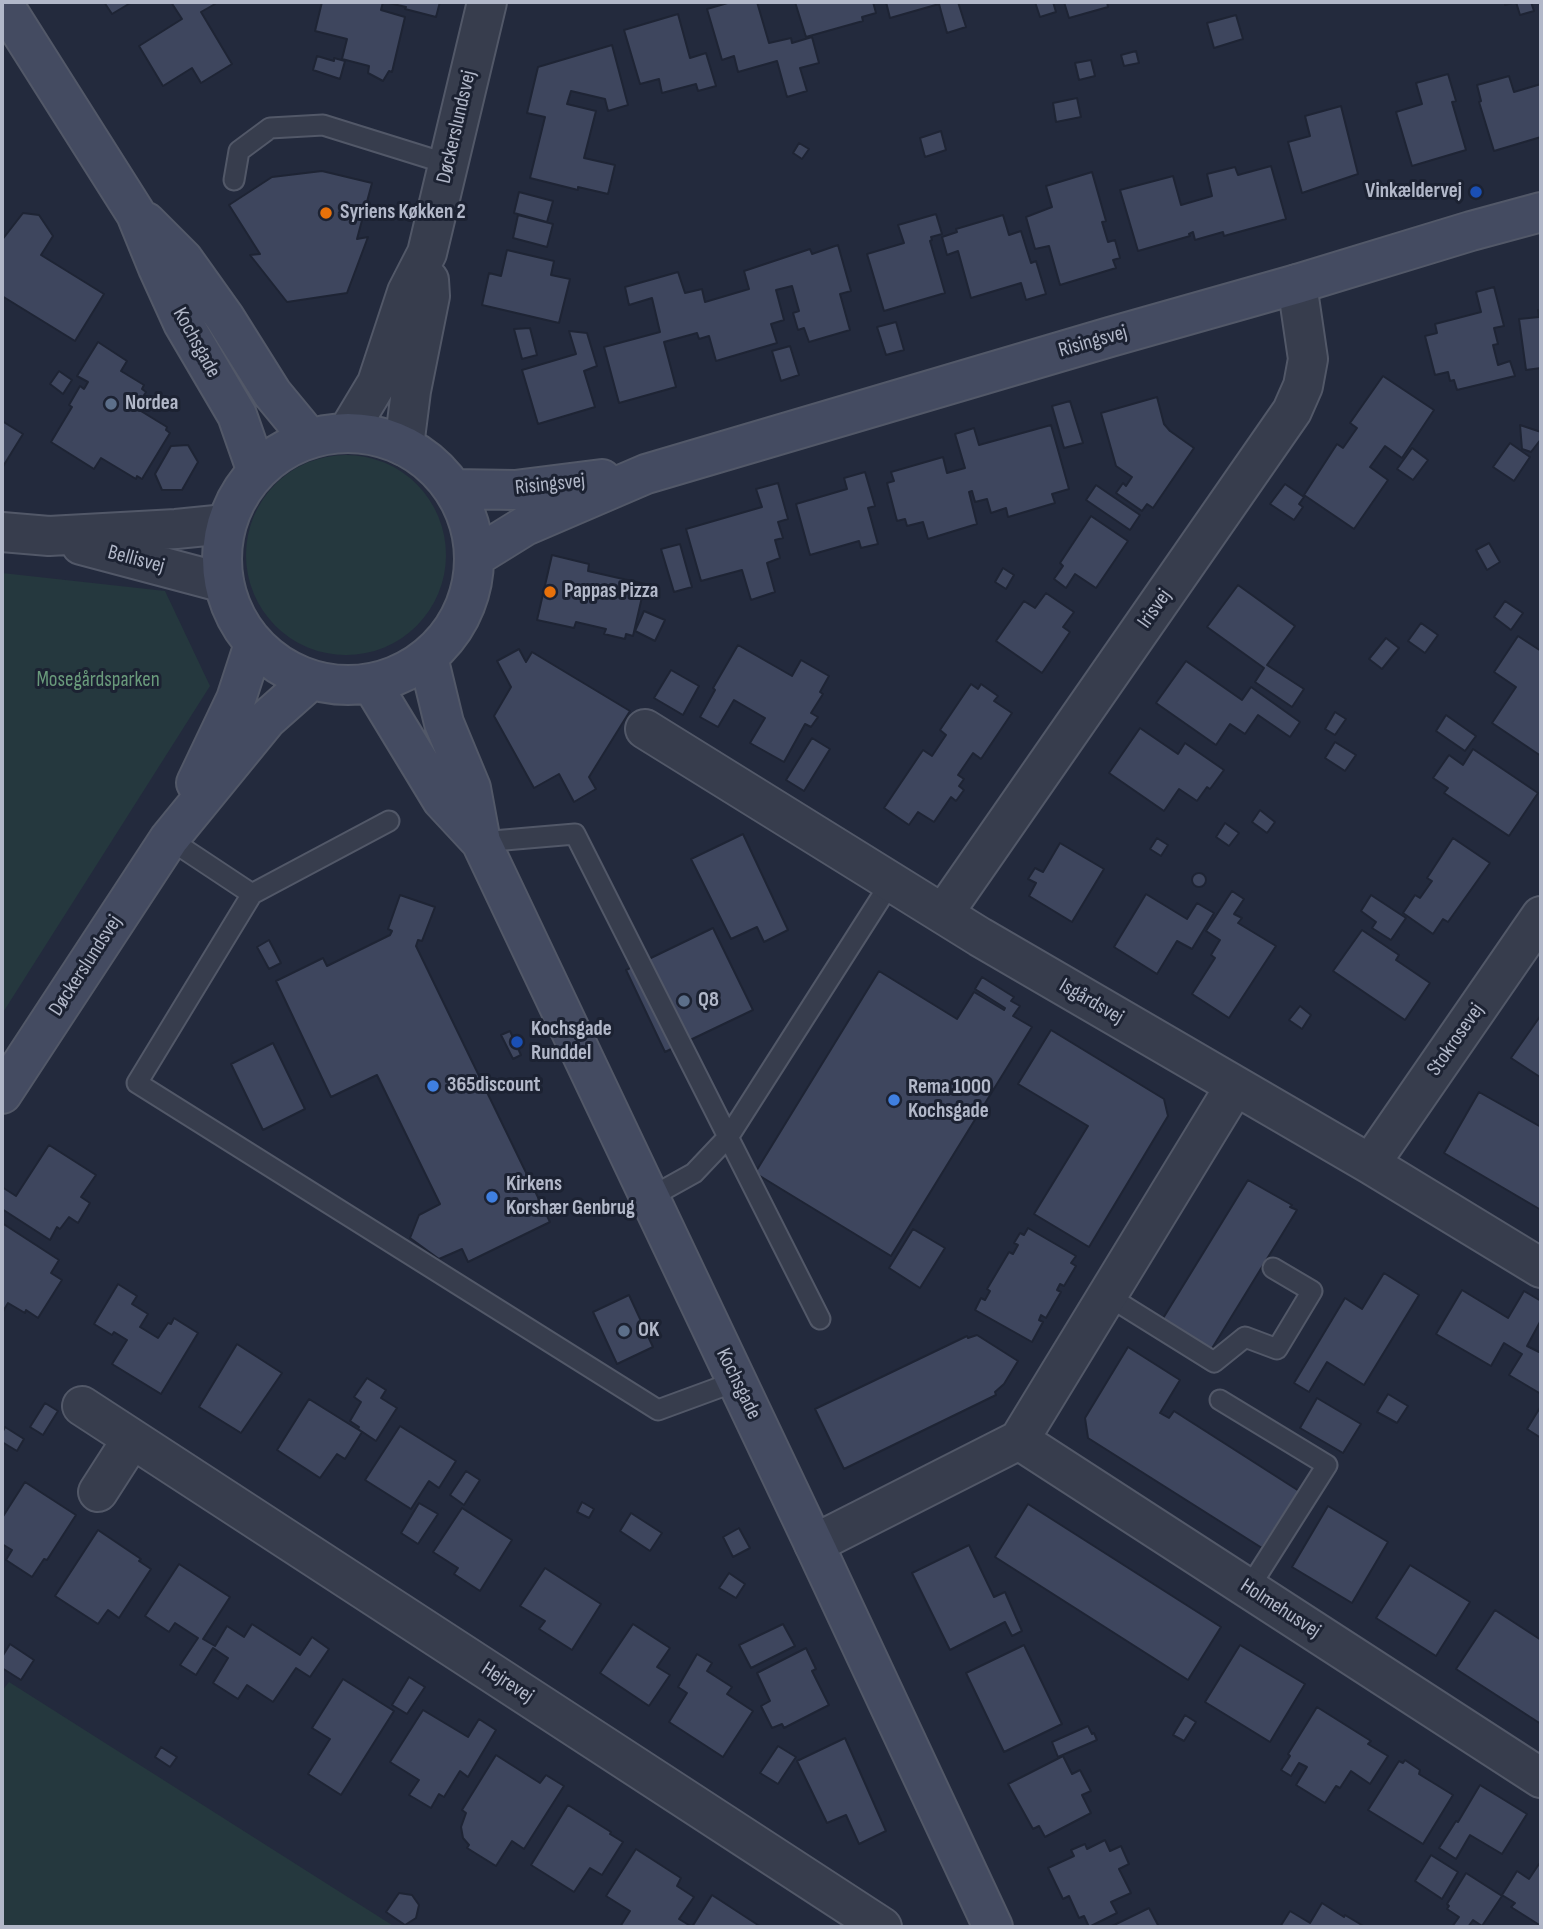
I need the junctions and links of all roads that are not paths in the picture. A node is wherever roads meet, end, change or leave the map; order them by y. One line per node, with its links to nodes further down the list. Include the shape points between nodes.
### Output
1 (2, 2): 6 (street, Kochsgade)
2 (487, 2): 3 (street, Døckerslundsvej)
3 (449, 164): 4 (lane, via 323,125 270,128 239,151); 7 (street, Døckerslundsvej)
4 (234, 180)
5 (1541, 212): 8 (street, Risingsvej)
6 (136, 214): 10 (street, Kochsgade, via 183,259 272,393); 12 (street, Kochsgade, via 183,323 237,415)
7 (427, 253): 9 (street, Døckerslundsvej, via 407,292 377,383); 11 (street, Døckerslundsvej, via 430,296)
8 (1297, 284): 13 (street, Risingsvej); 30 (street, Irisvej, via 1308,359 1292,411)
9 (347, 433): 10 (street); 11 (street)
10 (310, 439): 12 (street, via 282,451)
11 (404, 446): 14 (street, via 423,458)
12 (257, 472): 15 (street)
13 (646, 474): 14 (street, Risingsvej, via 515,490); 18 (street, Risingsvej, via 524,526)
14 (453, 489): 18 (street, via 470,523)
15 (226, 524): 17 (street, Bellisvej); 19 (street)
16 (2, 532): 17 (street, Bellisvej)
17 (49, 536): 19 (street, Bellisvej)
18 (475, 557): 21 (street, via 463,611)
19 (224, 583): 20 (street, via 234,614)
20 (254, 644): 22 (street, via 282,668); 26 (street, Døckerslundsvej, via 236,699)
21 (428, 657): 23 (street); 27 (street, Kochsgade, via 444,723 471,788)
22 (311, 680): 23 (street, via 342,686); 26 (street, Døckerslundsvej, via 267,719)
23 (371, 683): 27 (street, Kochsgade, via 442,800)
24 (645, 729): 28 (street, Isgårdsvej)
25 (389, 821): 29 (lane)
26 (169, 839): 29 (lane); 33 (street, Døckerslundsvej)
27 (481, 842): 34 (lane, via 575,834); 36 (street, Kochsgade)
28 (891, 882): 30 (street, Isgårdsvej); 34 (lane)
29 (252, 894): 41 (lane, via 137,1083 658,1410)
30 (943, 914): 32 (street, Isgårdsvej)
31 (1541, 916): 35 (street, Stokrosevej)
32 (1235, 1087): 35 (street, Isgårdsvej); 39 (street)
33 (2, 1094)
34 (729, 1136): 36 (lane, via 694,1173); 40 (lane)
35 (1370, 1164): 38 (street, Isgårdsvej)
36 (649, 1198): 41 (street, Kochsgade)
37 (1273, 1268): 39 (lane, via 1312,1291 1277,1349 1245,1337 1214,1362)
38 (1541, 1268)
39 (1108, 1296): 45 (street)
40 (820, 1319)
41 (737, 1381): 47 (street, Kochsgade)
42 (1220, 1400): 48 (lane, via 1327,1465)
43 (82, 1406): 44 (street, Hejrevej)
44 (132, 1439): 46 (street); 50 (street, Hejrevej)
45 (1019, 1440): 47 (street); 48 (street, Holmehusvej)
46 (98, 1492)
47 (814, 1544): 51 (street, Kochsgade)
48 (1249, 1588): 49 (street, Holmehusvej)
49 (1541, 1778)
50 (882, 1927)
51 (993, 1927)

